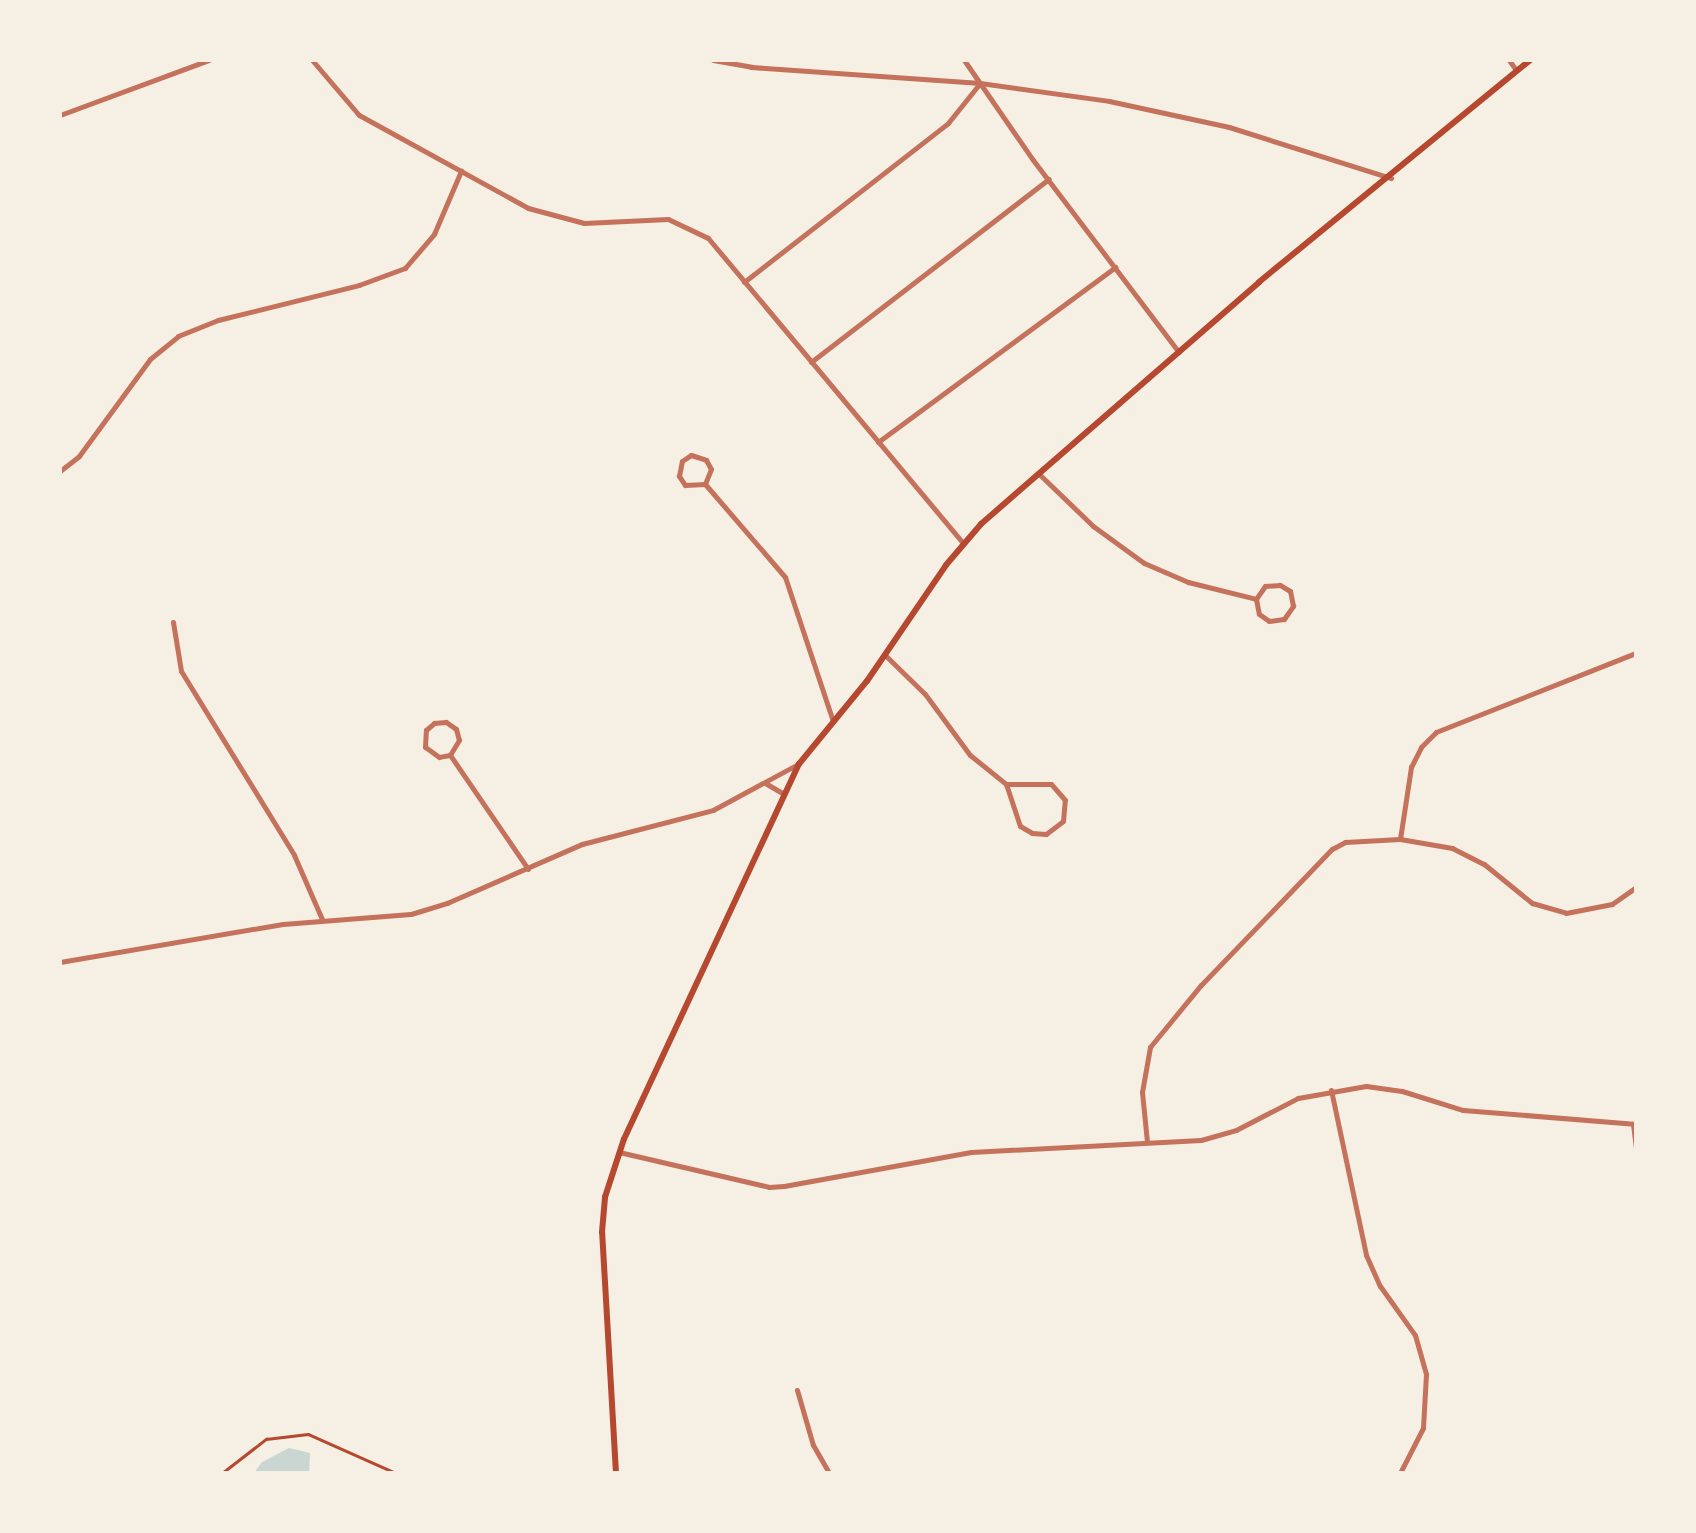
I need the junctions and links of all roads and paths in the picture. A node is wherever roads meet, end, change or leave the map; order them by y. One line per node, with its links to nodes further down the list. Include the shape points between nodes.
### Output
1 (209, 60): 9 (street)
2 (312, 60): 10 (street, via 359,115)
3 (713, 60): 8 (street)
4 (964, 60): 8 (street)
5 (1509, 60): 7 (street)
6 (1530, 60): 7 (main road)
7 (1516, 70): 11 (main road)
8 (980, 83): 11 (street, via 1152,109); 12 (street); 14 (street, via 948,123)
9 (60, 114)
10 (462, 171): 14 (street, via 566,221 668,219 708,238); 18 (street, via 427,246 405,268 178,336 150,359 79,456)
11 (1391, 178): 15 (main road)
12 (1049, 179): 13 (street); 16 (street)
13 (1115, 267): 15 (street); 17 (street)
14 (744, 282): 16 (street)
15 (1179, 352): 19 (main road)
16 (811, 362): 17 (street)
17 (878, 442): 21 (street)
18 (60, 471)
19 (1038, 473): 21 (main road); 22 (street, via 1144,563)
20 (705, 484): 20 (street, via 711,469 706,460 682,460 678,476 685,484); 26 (street, via 786,577)
21 (964, 544): 25 (main road)
22 (1256, 599): 22 (street, via 1265,586 1280,584 1292,594 1292,610 1269,621)
23 (174, 622): 35 (street, via 181,671 294,854)
24 (1636, 653): 32 (street, via 1436,732 1411,767)
25 (886, 656): 26 (main road); 30 (street, via 925,694 970,755)
26 (834, 722): 28 (main road)
27 (450, 755): 27 (street, via 459,734 452,724 434,723 426,730 425,747 433,755); 33 (street)
28 (798, 764): 29 (street); 31 (main road)
29 (764, 783): 31 (street); 33 (street, via 713,810 582,844)
30 (1006, 784): 30 (street, via 1051,784 1065,800 1063,821 1046,834 1026,830 1016,820)
31 (784, 794): 41 (main road)
32 (1400, 839): 34 (street, via 1474,857 1532,902 1566,912 1612,904); 39 (street, via 1346,842 1319,859 1161,1032 1142,1075)
33 (528, 870): 35 (street, via 411,914)
34 (1636, 887)
35 (322, 920): 36 (street)
36 (60, 962)
37 (1331, 1090): 38 (street, via 1377,1087 1463,1110); 39 (street, via 1298,1098 1214,1138); 47 (street, via 1370,1266 1408,1324 1426,1374 1423,1428)
38 (1634, 1124): 40 (street)
39 (1147, 1142): 41 (street, via 971,1152 769,1187)
40 (1636, 1147)
41 (619, 1152): 45 (main road, via 604,1197 602,1232)
42 (797, 1390): 46 (street, via 813,1446)
43 (222, 1473): 44 (path, via 266,1439 308,1434)
44 (396, 1473)
45 (616, 1473)
46 (830, 1473)
47 (1400, 1473)

